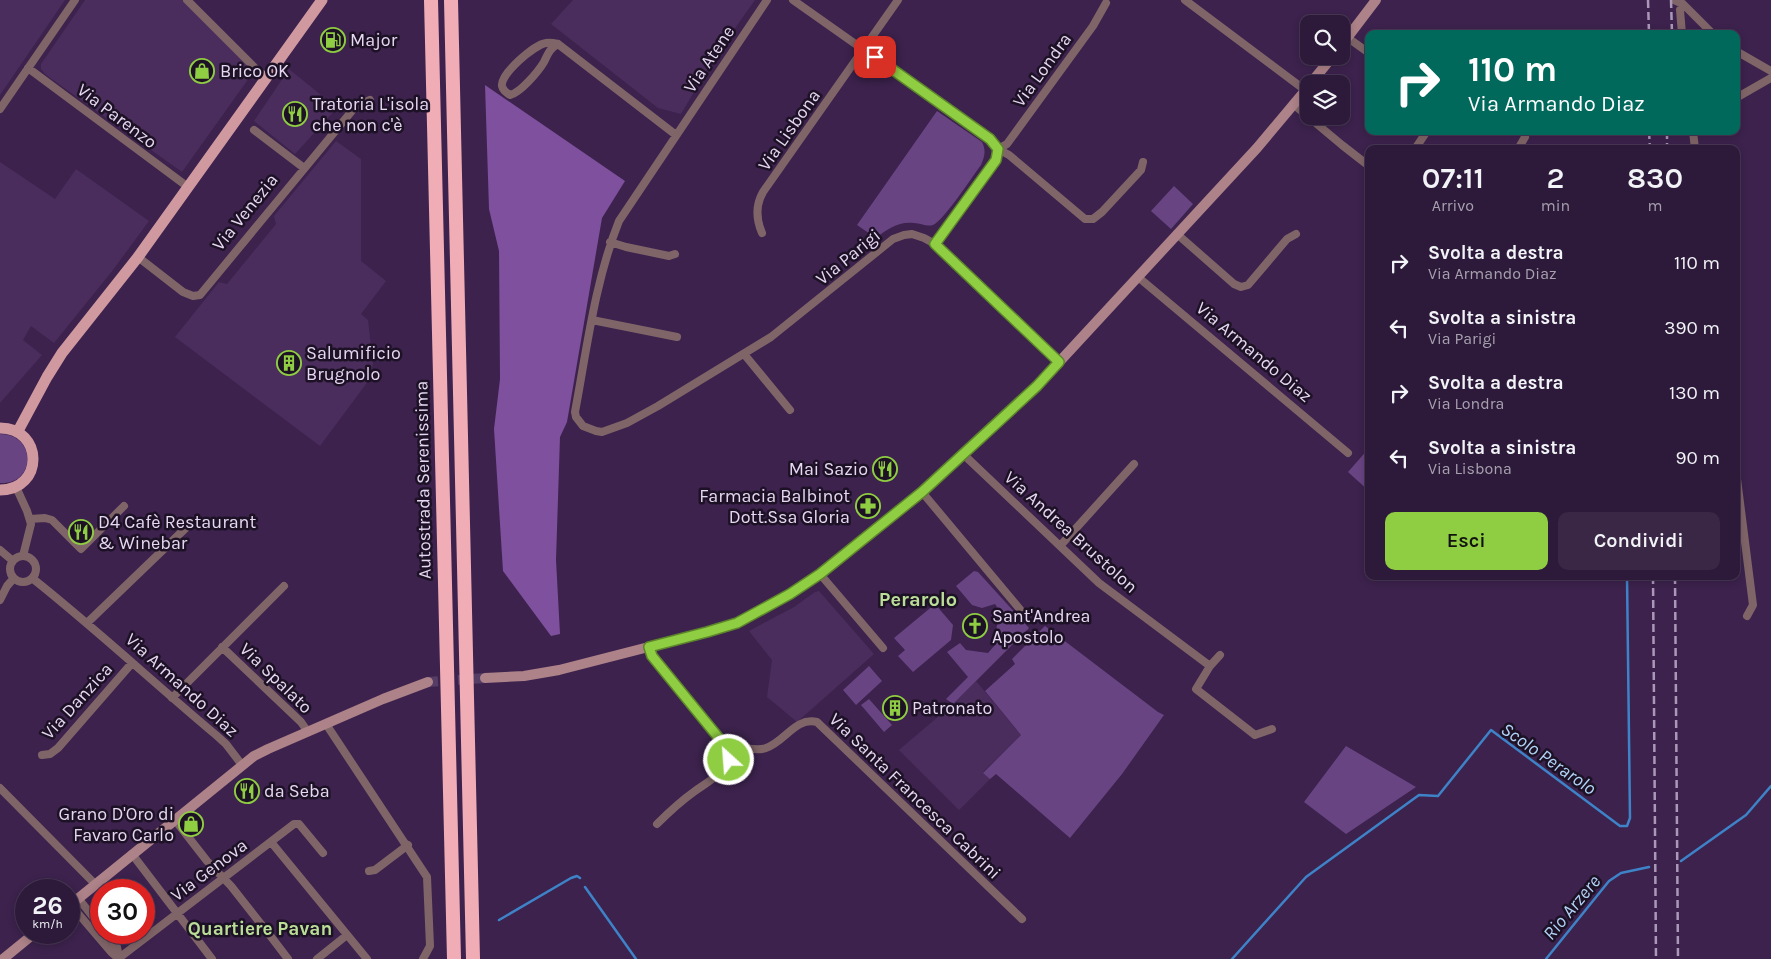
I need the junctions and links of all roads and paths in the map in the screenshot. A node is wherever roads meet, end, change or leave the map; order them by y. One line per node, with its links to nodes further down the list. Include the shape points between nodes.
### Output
1 (75, 0): 23 (street)
2 (187, 0): 26 (street)
3 (322, 0): 26 (main road)
4 (432, 0): 124 (highway, Autostrada Serenissima)
5 (451, 0): 125 (highway)
6 (767, 0): 35 (street, Via Atene)
7 (793, 0): 19 (street)
8 (898, 0): 19 (street, Via Lisbona)
9 (1185, 0): 28 (street)
10 (1376, 0): 16 (street)
11 (1674, 0): 15 (street, via 1683,4)
12 (1106, 3): 38 (street, Via Londra, via 1007,144)
13 (1680, 10): 14 (street)
14 (1682, 30)
15 (1709, 30)
16 (1350, 34)
17 (558, 44): 17 (street, via 547,42 529,52 504,76 505,92 516,94 543,64 548,51); 35 (street)
18 (1350, 45): 20 (street)
19 (864, 49): 38 (street, via 990,139); 43 (street, Via Lisbona, via 760,198 757,221)
20 (1365, 51)
21 (1740, 53): 24 (street)
22 (1326, 65): 25 (street)
23 (28, 68): 33 (street); 42 (street, Via Parenzo)
24 (1771, 71)
25 (1317, 75)
26 (267, 78): 42 (main road)
27 (1771, 78): 30 (street)
28 (1300, 80)
29 (1300, 96): 32 (street)
30 (1740, 96)
31 (370, 100): 41 (street, Via Venezia, via 356,106)
32 (1293, 104): 40 (street); 44 (street, via 1257,148)
33 (0, 109)
34 (254, 130): 41 (street)
35 (676, 136): 46 (street, Via Atene, via 624,211)
36 (1526, 138): 37 (street)
37 (1521, 145)
38 (998, 149): 39 (street, via 1081,217 1089,220 1102,212 1141,170); 47 (street, Via Londra, via 996,160)
39 (1143, 162)
40 (1365, 163)
41 (304, 168): 49 (street, Via Venezia, via 200,295 183,292)
42 (188, 187): 49 (main road)
43 (762, 233)
44 (1176, 234): 45 (street, via 1234,284 1241,286 1248,285 1287,239); 50 (street)
45 (1296, 234)
46 (610, 242): 48 (street, via 669,256); 51 (street, Via Atene)
47 (935, 244): 53 (street, Via Parigi, via 912,234 893,239 771,338); 54 (street, Via Parigi)
48 (675, 254)
49 (138, 257): 58 (main road, via 62,353)
50 (1138, 277): 54 (street); 59 (street, Via Armando Diaz)
51 (592, 320): 52 (street); 57 (street, Via Atene, via 575,412)
52 (677, 337)
53 (744, 354): 55 (street); 57 (street, Via Parigi, via 627,423 602,432)
54 (1059, 362): 60 (street)
55 (790, 410)
56 (0, 428): 58 (main road)
57 (586, 428)
58 (18, 432): 62 (main road, via 31,445 33,464 30,473)
59 (1348, 453)
60 (963, 454): 64 (street); 69 (street, Via Andrea Brustolon)
61 (1134, 464): 69 (street)
62 (16, 487): 63 (main road); 67 (street)
63 (0, 490)
64 (922, 492): 73 (street); 78 (street)
65 (1740, 504): 79 (street, via 1752,605)
66 (124, 506): 67 (street, via 81,549 52,520)
67 (30, 519): 71 (street)
68 (192, 522): 80 (street)
69 (1060, 546): 86 (street, Via Andrea Brustolon, via 1099,583)
70 (0, 550): 72 (street)
71 (23, 556): 72 (street); 75 (street, via 35,566)
72 (13, 561): 74 (street, via 10,571)
73 (820, 574): 82 (street, via 737,623); 83 (street)
74 (14, 578): 75 (street, via 25,581); 77 (street)
75 (32, 578): 80 (street, Via Armando Diaz)
76 (284, 586): 81 (street, Via Spalato)
77 (0, 600)
78 (1024, 613)
79 (1747, 616)
80 (87, 622): 85 (street, Via Armando Diaz)
81 (222, 647): 89 (street, Via Spalato); 92 (street, Via Spalato)
82 (649, 647): 87 (street, via 559,670); 93 (street, via 652,656)
83 (883, 648)
84 (1220, 655): 86 (street)
85 (132, 663): 89 (street, Via Armando Diaz); 94 (street, Via Danzica, via 58,748)
86 (1210, 666): 91 (street, via 1196,689 1255,735)
87 (485, 678)
88 (428, 682): 90 (street)
89 (172, 698): 95 (street, Via Armando Diaz, via 226,744)
90 (326, 724): 92 (street); 100 (street)
91 (1272, 730)
92 (308, 732): 95 (street, via 268,749)
93 (727, 748): 98 (street, via 730,754 725,767); 113 (street, Via Santa Francesca Cabrini, via 768,748 805,721 817,722)
94 (42, 755)
95 (242, 765): 97 (street)
96 (0, 788): 105 (street)
97 (175, 820): 102 (street); 104 (street)
98 (656, 824)
99 (271, 842): 101 (street, Via Genova, via 294,824 299,824); 104 (street, Via Genova); 114 (street, Via Genova)
100 (408, 845): 103 (street); 123 (street, via 429,884 430,946)
101 (323, 853)
102 (132, 854): 106 (street); 111 (street)
103 (369, 872)
104 (222, 878): 111 (street, Via Genova); 120 (street)
105 (90, 879)
106 (101, 879)
107 (90, 888): 108 (street)
108 (80, 896)
109 (80, 909): 112 (street)
110 (80, 912): 118 (street)
111 (177, 913): 118 (street, Via Genova); 119 (street)
112 (90, 918)
113 (1022, 919)
114 (348, 935): 121 (street); 122 (street, Via Genova)
115 (21, 944): 117 (street)
116 (114, 944): 118 (street)
117 (3, 959)
118 (119, 959)
119 (212, 959)
120 (288, 959)
121 (317, 959)
122 (367, 959)
123 (423, 959)
124 (454, 959)
125 (473, 959)

